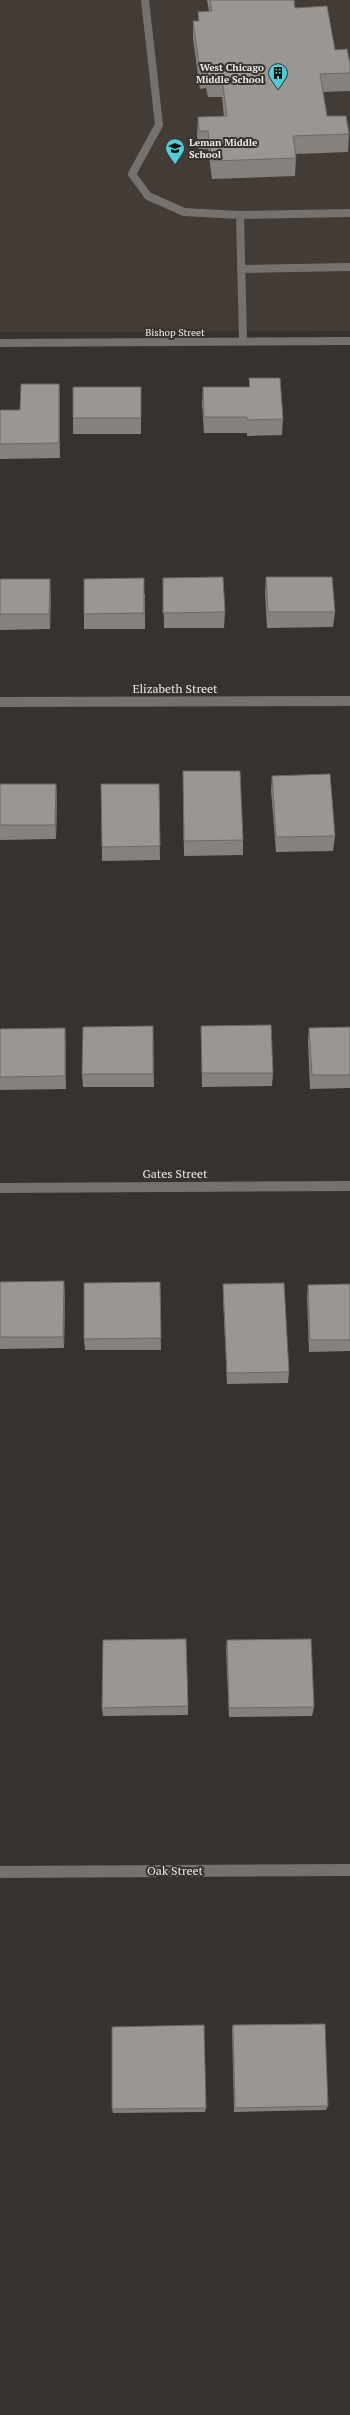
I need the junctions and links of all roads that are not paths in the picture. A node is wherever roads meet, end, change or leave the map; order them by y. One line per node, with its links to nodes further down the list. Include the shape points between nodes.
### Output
1 (145, 0): 3 (street, via 159,125 132,174 148,196 184,212)
2 (350, 213): 3 (street)
3 (240, 215): 5 (street)
4 (350, 267): 5 (street)
5 (241, 269): 6 (street)
6 (243, 341): 7 (street, Bishop Street); 8 (street, Bishop Street)
7 (350, 341)
8 (0, 343)
9 (350, 701): 10 (street, Elizabeth Street)
10 (0, 702)
11 (350, 1186): 12 (street, Gates Street)
12 (0, 1188)
13 (350, 1870): 14 (street, Oak Street)
14 (0, 1872)

